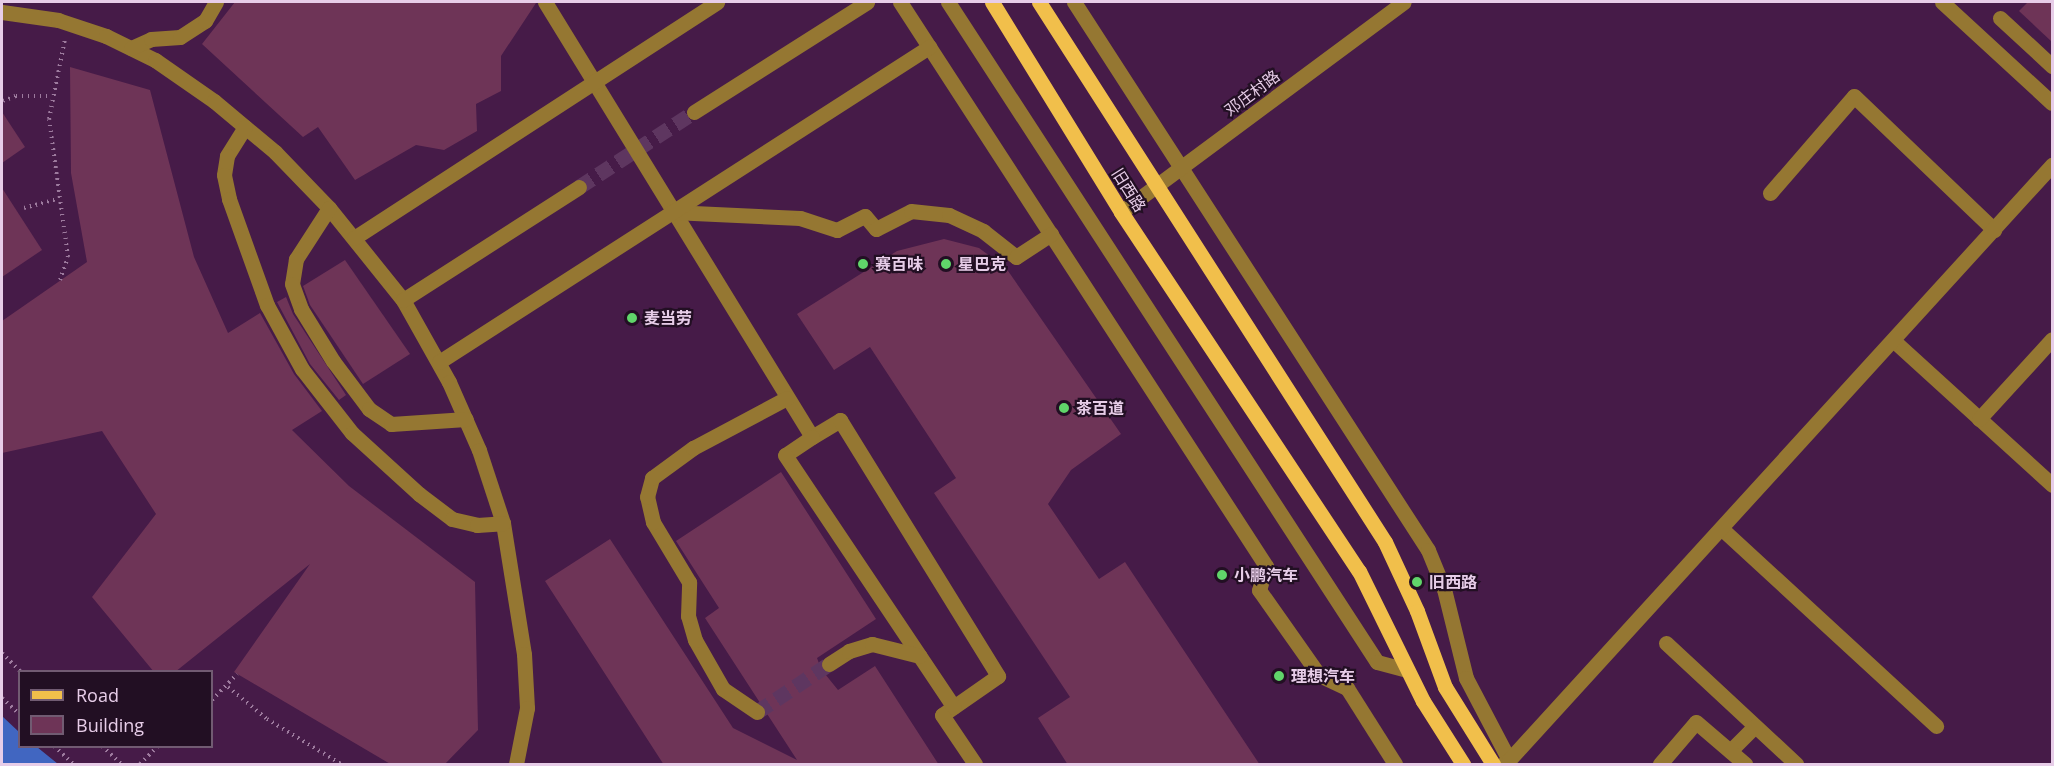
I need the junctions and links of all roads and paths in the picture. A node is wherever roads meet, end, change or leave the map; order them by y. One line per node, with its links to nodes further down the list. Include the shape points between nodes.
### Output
1 (216, 2): 16 (street, via 205,21 180,37 151,39)
2 (545, 2): 18 (street)
3 (717, 2): 18 (street)
4 (867, 2): 22 (street)
5 (900, 2): 15 (street)
6 (948, 2): 54 (street, via 1377,662)
7 (992, 2): 33 (main road, 旧西路)
8 (1039, 2): 27 (main road, 旧西路)
9 (1074, 2): 25 (street)
10 (1404, 2): 25 (street, 邓庄村路)
11 (1942, 2): 21 (street)
12 (2, 12): 14 (street)
13 (2000, 18): 17 (street)
14 (69, 24): 16 (street); 19 (path)
15 (929, 47): 32 (street); 35 (street)
16 (131, 48): 23 (street, via 194,87)
17 (2052, 66)
18 (594, 82): 32 (street); 36 (street)
19 (52, 96): 20 (path, via 16,96); 29 (path, via 49,119)
20 (3, 101)
21 (2052, 104)
22 (694, 112)
23 (245, 127): 31 (street); 47 (street, via 227,156 224,175 229,200 267,305 302,369 352,434 419,494 452,519 477,525)
24 (2052, 165): 34 (street)
25 (1184, 168): 27 (street, 邓庄村路); 68 (street, via 1428,550 1444,589 1466,678)
26 (579, 187): 38 (street)
27 (1158, 187): 33 (street, 邓庄村路); 77 (main road, 旧西路, via 1385,542 1417,611 1445,687)
28 (1770, 193): 34 (street, via 1854,96)
29 (58, 199): 30 (path); 37 (path, via 68,257)
30 (24, 208)
31 (329, 208): 36 (street); 44 (street, via 296,259 292,284 301,309 333,361 369,409 391,424)
32 (672, 212): 35 (street, via 800,218 837,230 865,216 876,229 911,211 949,215 983,231 1016,256); 41 (street); 42 (street)
33 (1121, 212): 54 (main road, 旧西路, via 1359,571)
34 (1994, 230): 40 (street)
35 (1051, 234): 75 (street, via 1266,566 1259,590 1319,675 1347,688)
36 (354, 238): 38 (street)
37 (60, 280)
38 (403, 300): 41 (street)
39 (2052, 339): 43 (street)
40 (1894, 341): 43 (street); 48 (street)
41 (438, 362): 44 (street)
42 (787, 398): 45 (street); 60 (street, via 693,448 652,478 647,497 653,522 689,582 688,616 695,640 723,689)
43 (1979, 418): 46 (street)
44 (466, 419): 47 (street)
45 (812, 437): 51 (street, via 785,455); 59 (street, via 840,420 998,676)
46 (2052, 485)
47 (503, 523): 73 (street, via 524,654 527,708)
48 (1722, 529): 63 (street); 68 (street)
49 (1666, 643): 62 (street)
50 (2, 653): 53 (path)
51 (920, 656): 52 (street, via 872,644 849,651); 59 (street)
52 (829, 664)
53 (19, 670)
54 (1407, 670): 76 (main road, 旧西路)
55 (237, 674): 56 (path)
56 (228, 687): 58 (path); 72 (path, via 267,718)
57 (2, 698): 61 (path)
58 (213, 699)
59 (954, 707): 74 (street, via 942,715)
60 (757, 712)
61 (18, 713)
62 (1755, 726): 67 (street); 80 (street)
63 (1936, 726)
64 (55, 748): 69 (path)
65 (103, 748): 70 (path)
66 (157, 748): 71 (path)
67 (1730, 751): 78 (street, via 1696,722); 79 (street)
68 (1506, 762)
69 (73, 765)
70 (121, 765)
71 (140, 765)
72 (341, 765)
73 (516, 765)
74 (975, 765)
75 (1395, 765)
76 (1463, 765)
77 (1493, 765)
78 (1660, 765)
79 (1745, 765)
80 (1796, 765)

